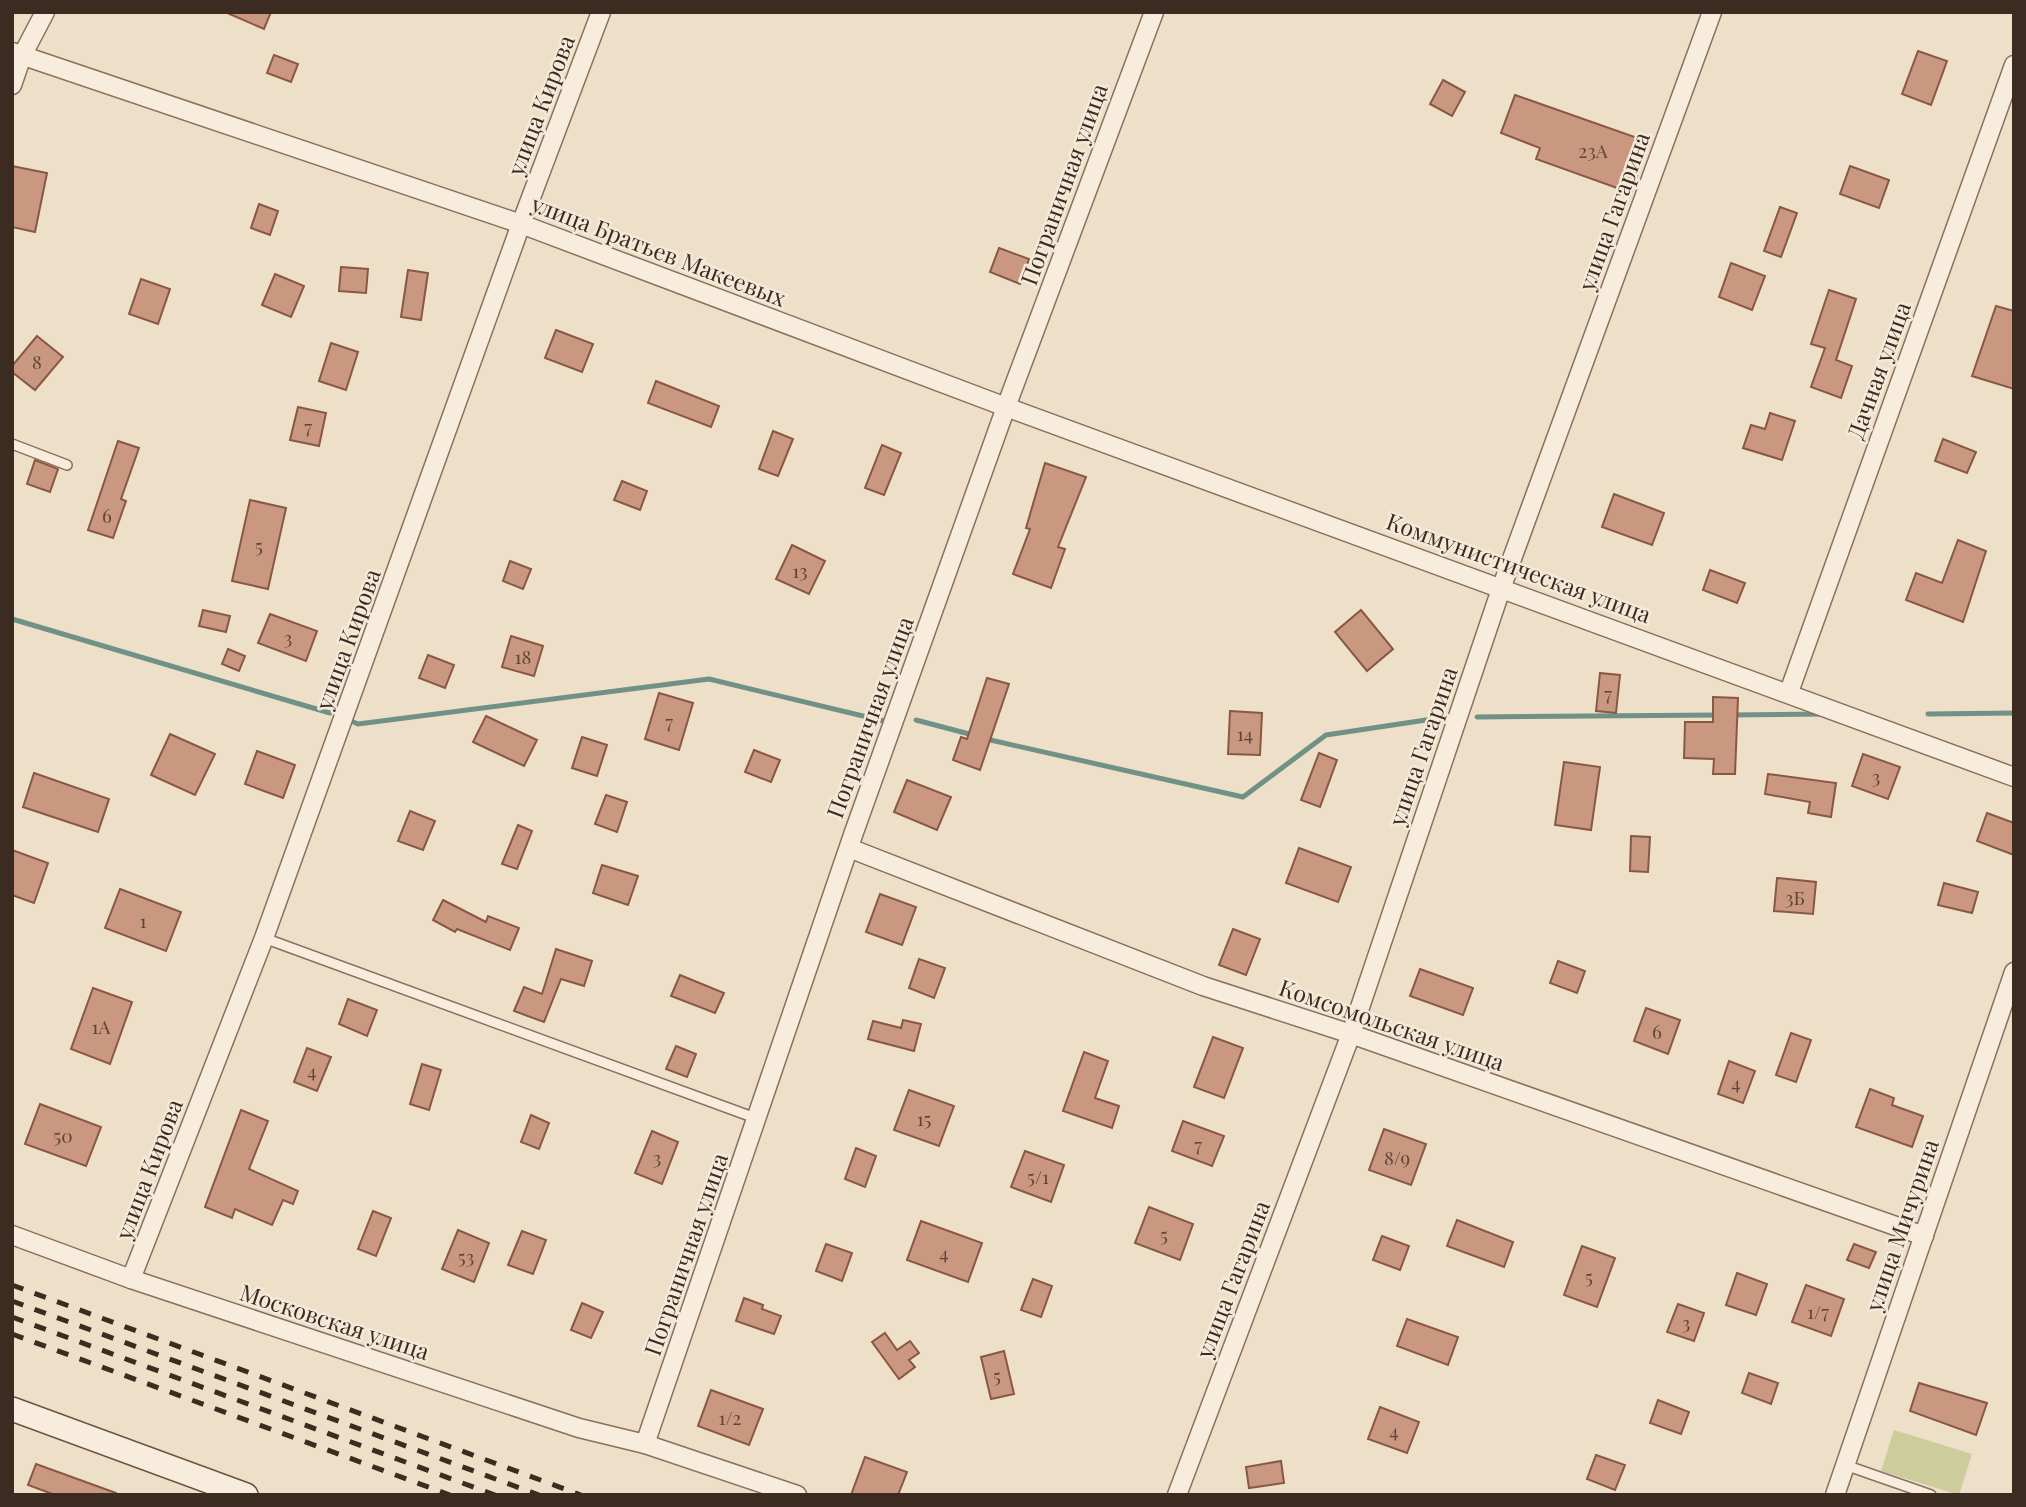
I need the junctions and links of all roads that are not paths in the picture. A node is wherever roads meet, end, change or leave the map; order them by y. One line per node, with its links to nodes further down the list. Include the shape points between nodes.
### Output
1 (45, 12): 5 (street)
2 (601, 12): 8 (street, улица Кирова)
3 (1154, 12): 9 (street, Пограничная улица)
4 (1712, 12): 12 (street, улица Гагарина)
5 (17, 54): 7 (street); 8 (street, улица Братьев Макеевых)
6 (2014, 65): 13 (street, Дачная улица)
7 (12, 85)
8 (521, 224): 9 (street, улица Братьев Макеевых); 16 (street, улица Кирова)
9 (1006, 407): 12 (street, Коммунистическая улица); 15 (street, Пограничная улица)
10 (12, 444): 11 (lane)
11 (67, 465)
12 (1502, 586): 13 (street, Коммунистическая улица); 18 (street, улица Гагарина)
13 (1788, 692): 14 (street, Коммунистическая улица)
14 (2014, 777)
15 (849, 848): 18 (street, Комсомольская улица, via 1203,986); 19 (street, Пограничная улица)
16 (264, 938): 19 (lane); 22 (street, улица Кирова)
17 (2014, 972): 21 (street, улица Мичурина)
18 (1351, 1034): 21 (street, Комсомольская улица); 28 (street, улица Гагарина)
19 (758, 1119): 24 (street, Пограничная улица)
20 (12, 1235): 22 (street, Московская улица)
21 (1924, 1236): 25 (street, улица Мичурина)
22 (131, 1279): 24 (street, Московская улица, via 579,1428)
23 (12, 1409): 26 (main road)
24 (645, 1444): 27 (street, Московская улица)
25 (1845, 1465): 29 (street, улица Мичурина); 30 (lane)
26 (246, 1495)
27 (797, 1495)
28 (1177, 1495)
29 (1835, 1495)
30 (1931, 1495)

